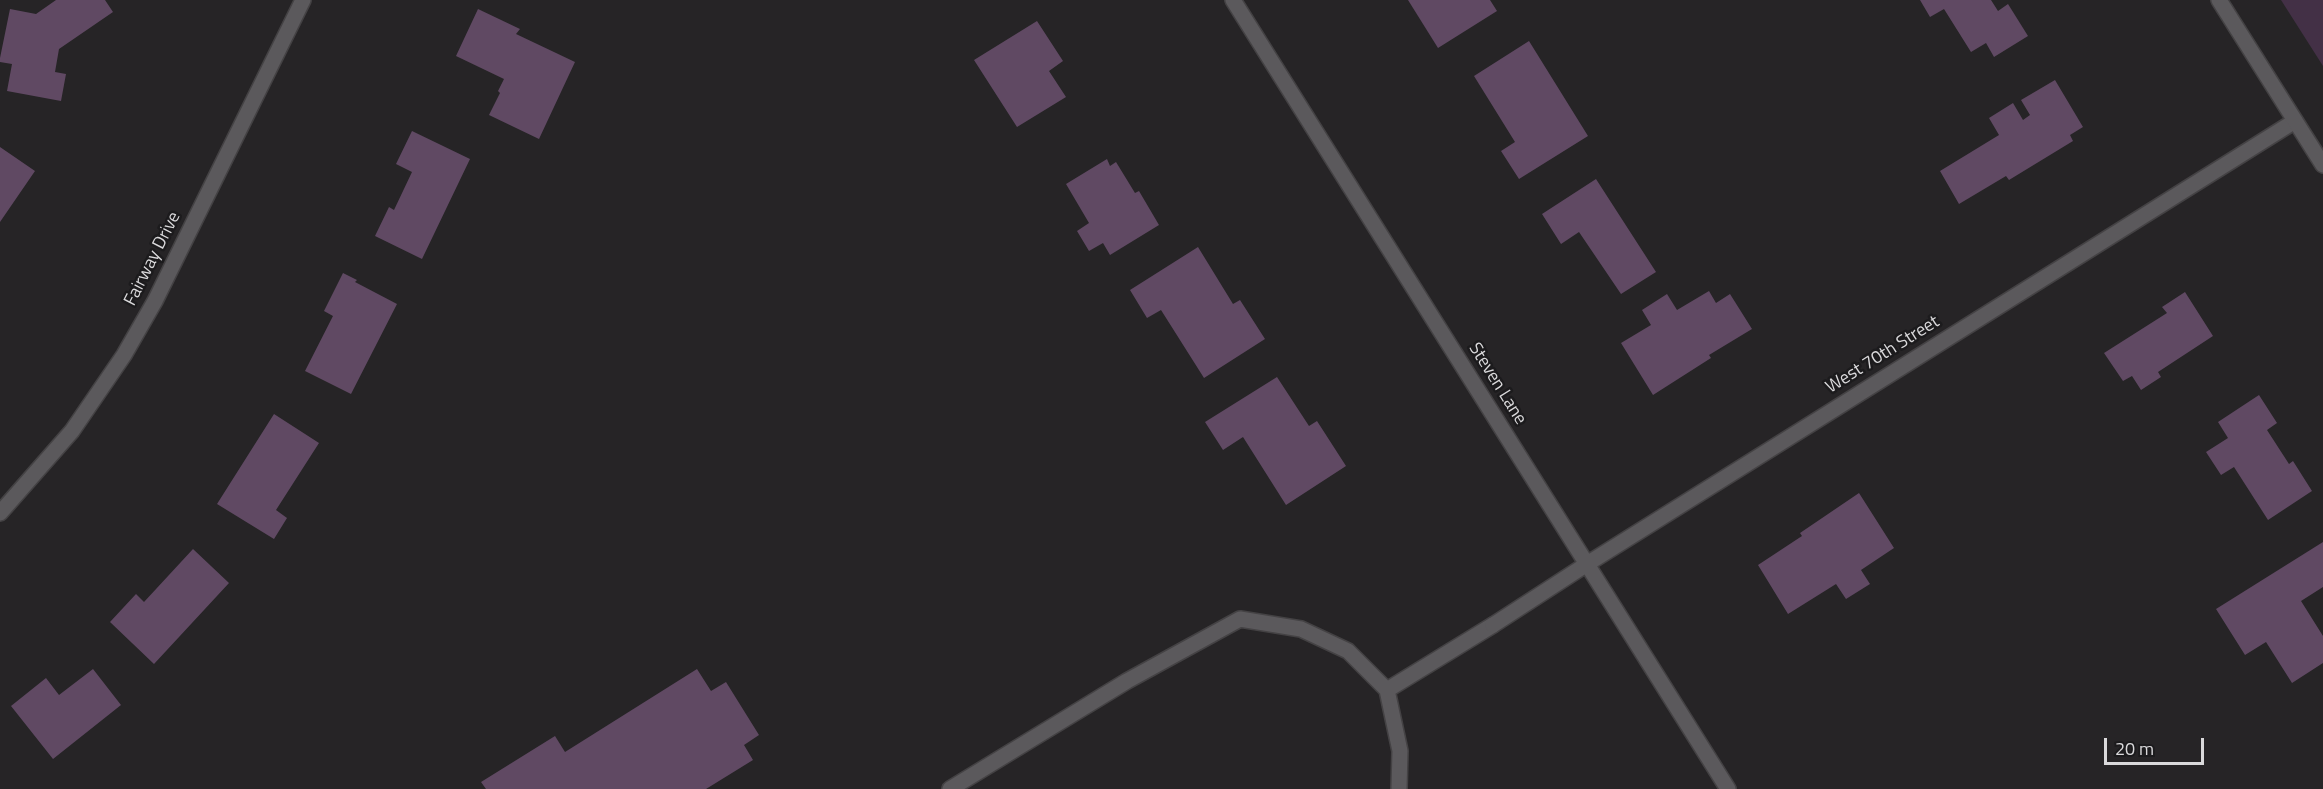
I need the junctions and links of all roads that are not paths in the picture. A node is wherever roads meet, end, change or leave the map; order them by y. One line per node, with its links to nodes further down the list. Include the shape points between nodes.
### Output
1 (303, 0): 6 (street, Fairway Drive, via 155,301 124,355 72,431)
2 (1233, 0): 7 (street, Steven Lane)
3 (2219, 0): 4 (street)
4 (2295, 121): 5 (street); 7 (street, West 70th Street)
5 (2323, 165)
6 (0, 513)
7 (1587, 564): 8 (street, West 70th Street); 11 (street, Steven Lane)
8 (1388, 690): 9 (street, via 1348,651 1301,628 1240,619 1127,681); 10 (street, via 1400,751)
9 (950, 789)
10 (1399, 789)
11 (1728, 789)

